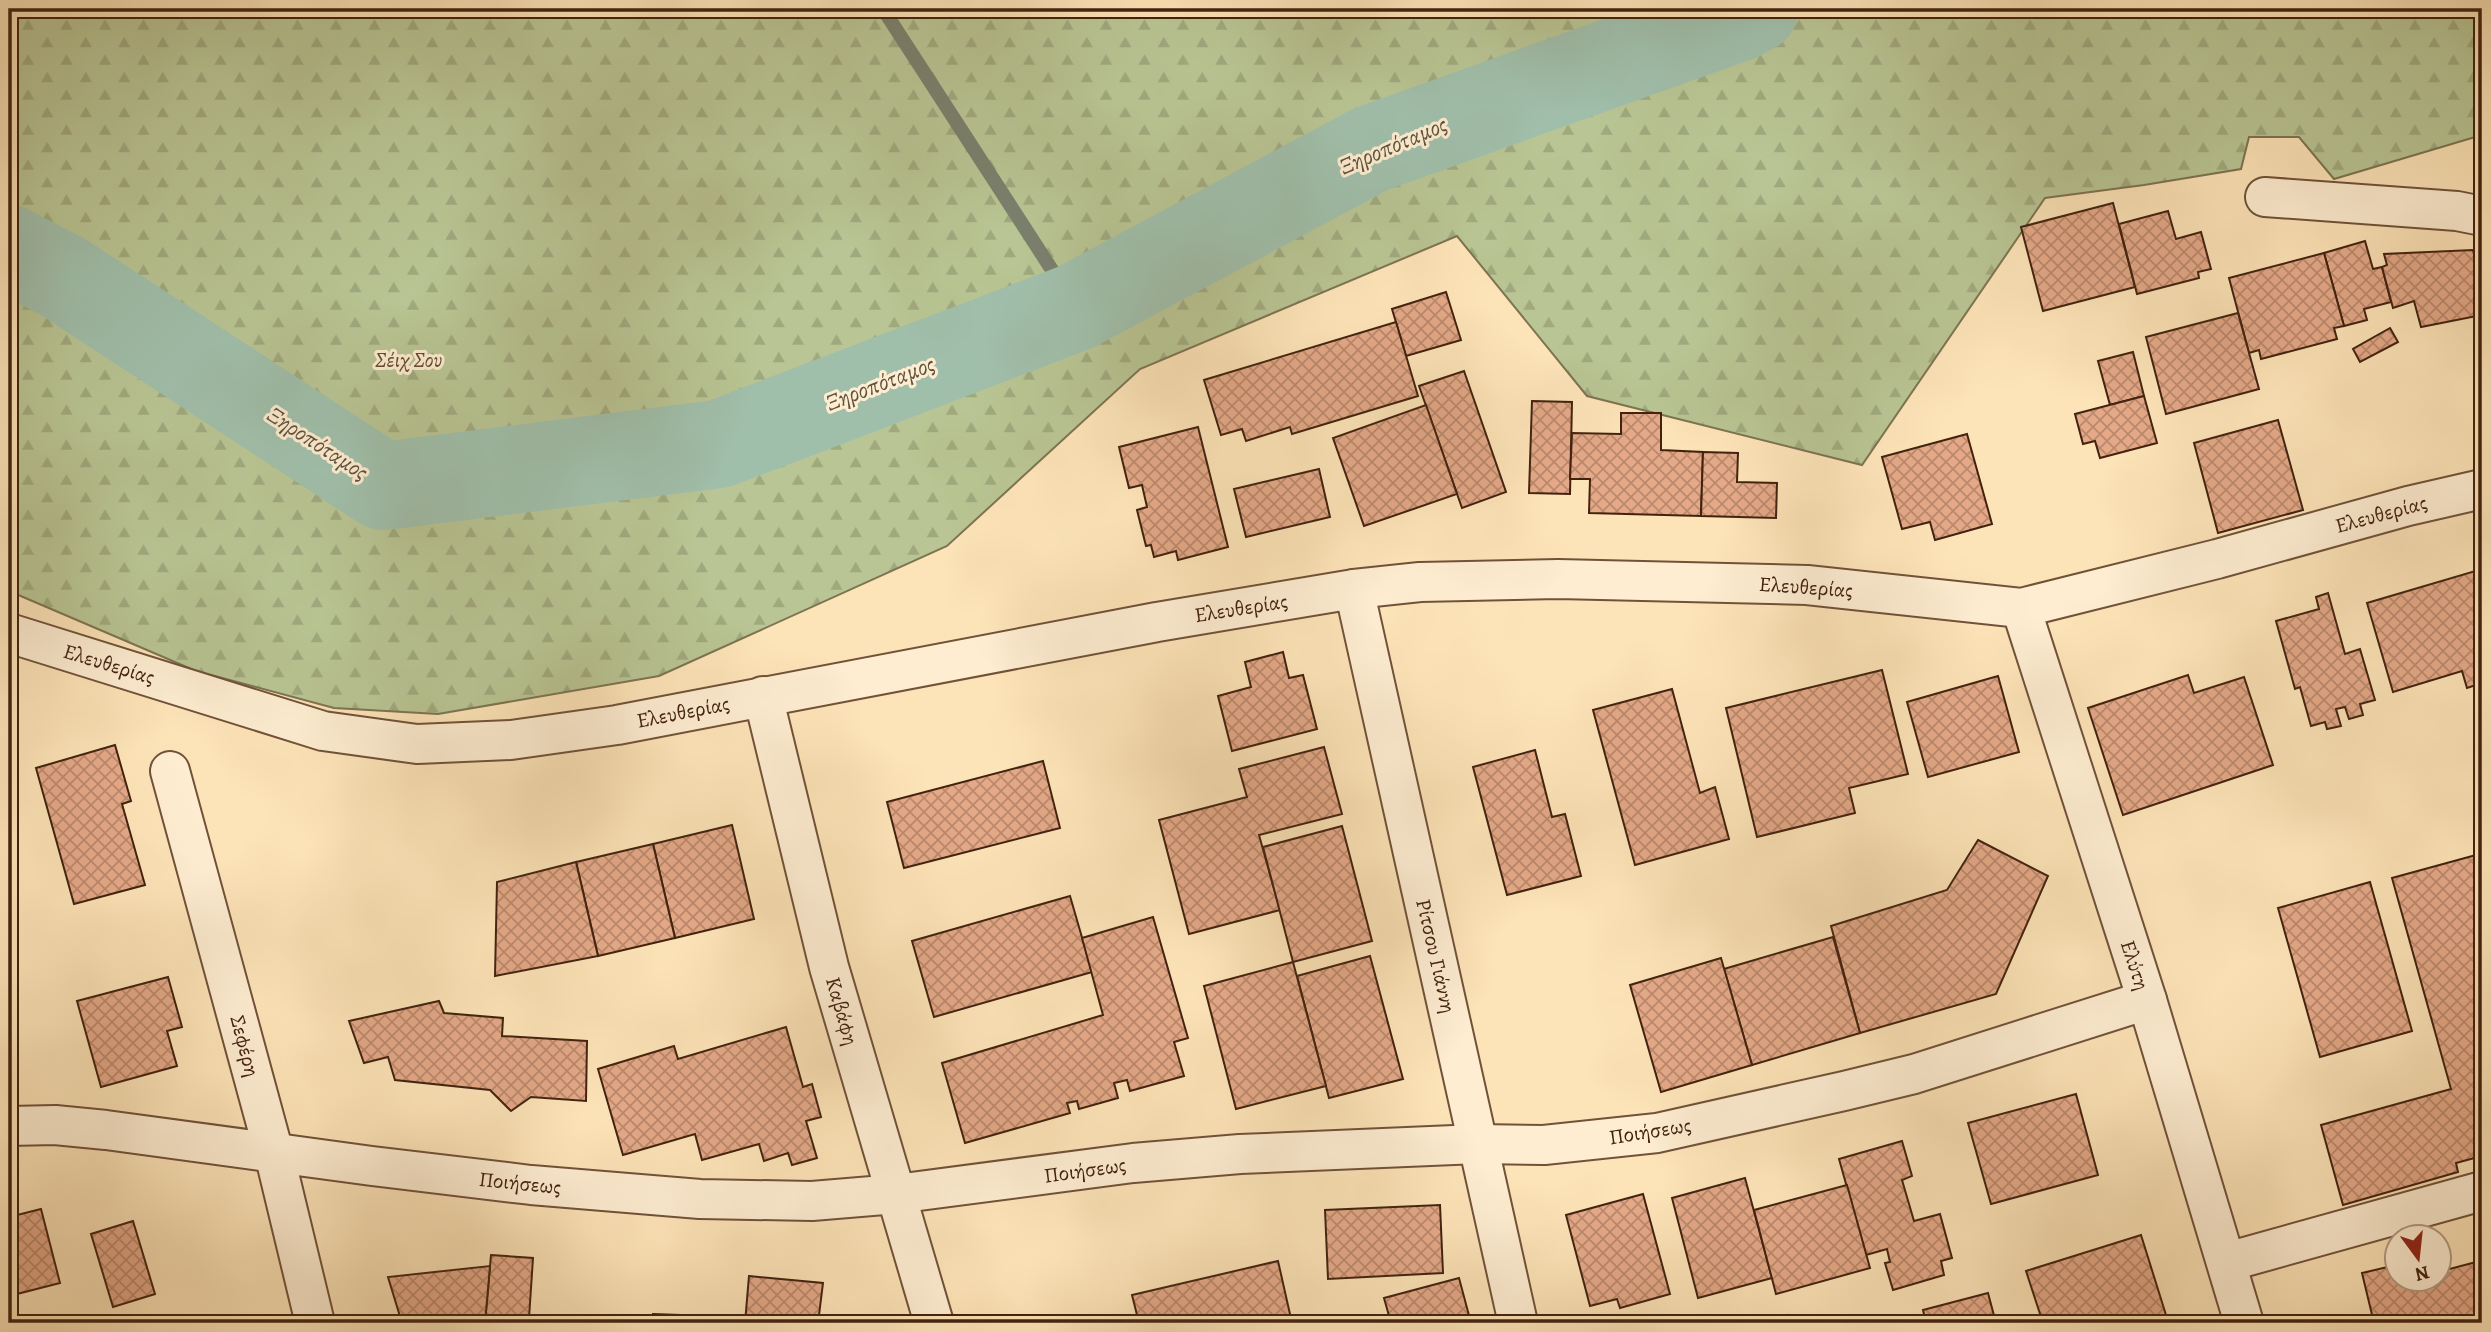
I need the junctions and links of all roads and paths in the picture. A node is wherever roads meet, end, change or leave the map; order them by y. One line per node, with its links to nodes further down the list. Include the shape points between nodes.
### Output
1 (2265, 197): 2 (street)
2 (2482, 216)
3 (2482, 489): 5 (street, Ελευθερίας)
4 (1354, 589): 5 (street, Ελευθερίας, via 1420,582 1558,579 1807,585); 7 (street, Ελευθερίας); 11 (street, Ρίτσου Γιάννη)
5 (2021, 608): 9 (street, Ελύτη)
6 (9, 634): 7 (street, Ελευθερίας, via 323,731 417,744 511,740)
7 (763, 696): 14 (street, Καβάφη, via 829,968)
8 (170, 771): 12 (street, Σεφέρη)
9 (2147, 1000): 11 (street, Ποιήσεως, via 1914,1074 1760,1111 1657,1133 1544,1144); 15 (street, Ελύτη)
10 (9, 1126): 12 (street, Ποιήσεως, via 106,1130)
11 (1478, 1144): 14 (street, Ποιήσεως, via 1240,1153); 18 (street, Ρίτσου Γιάννη)
12 (274, 1153): 14 (street, Ποιήσεως, via 531,1185 700,1199 812,1201); 16 (street, Σεφέρη)
13 (2482, 1191): 15 (street)
14 (896, 1194): 17 (street, Καβάφη)
15 (2227, 1262): 19 (street, Ελύτη)
16 (315, 1323)
17 (934, 1323)
18 (1518, 1323)
19 (2244, 1323)

